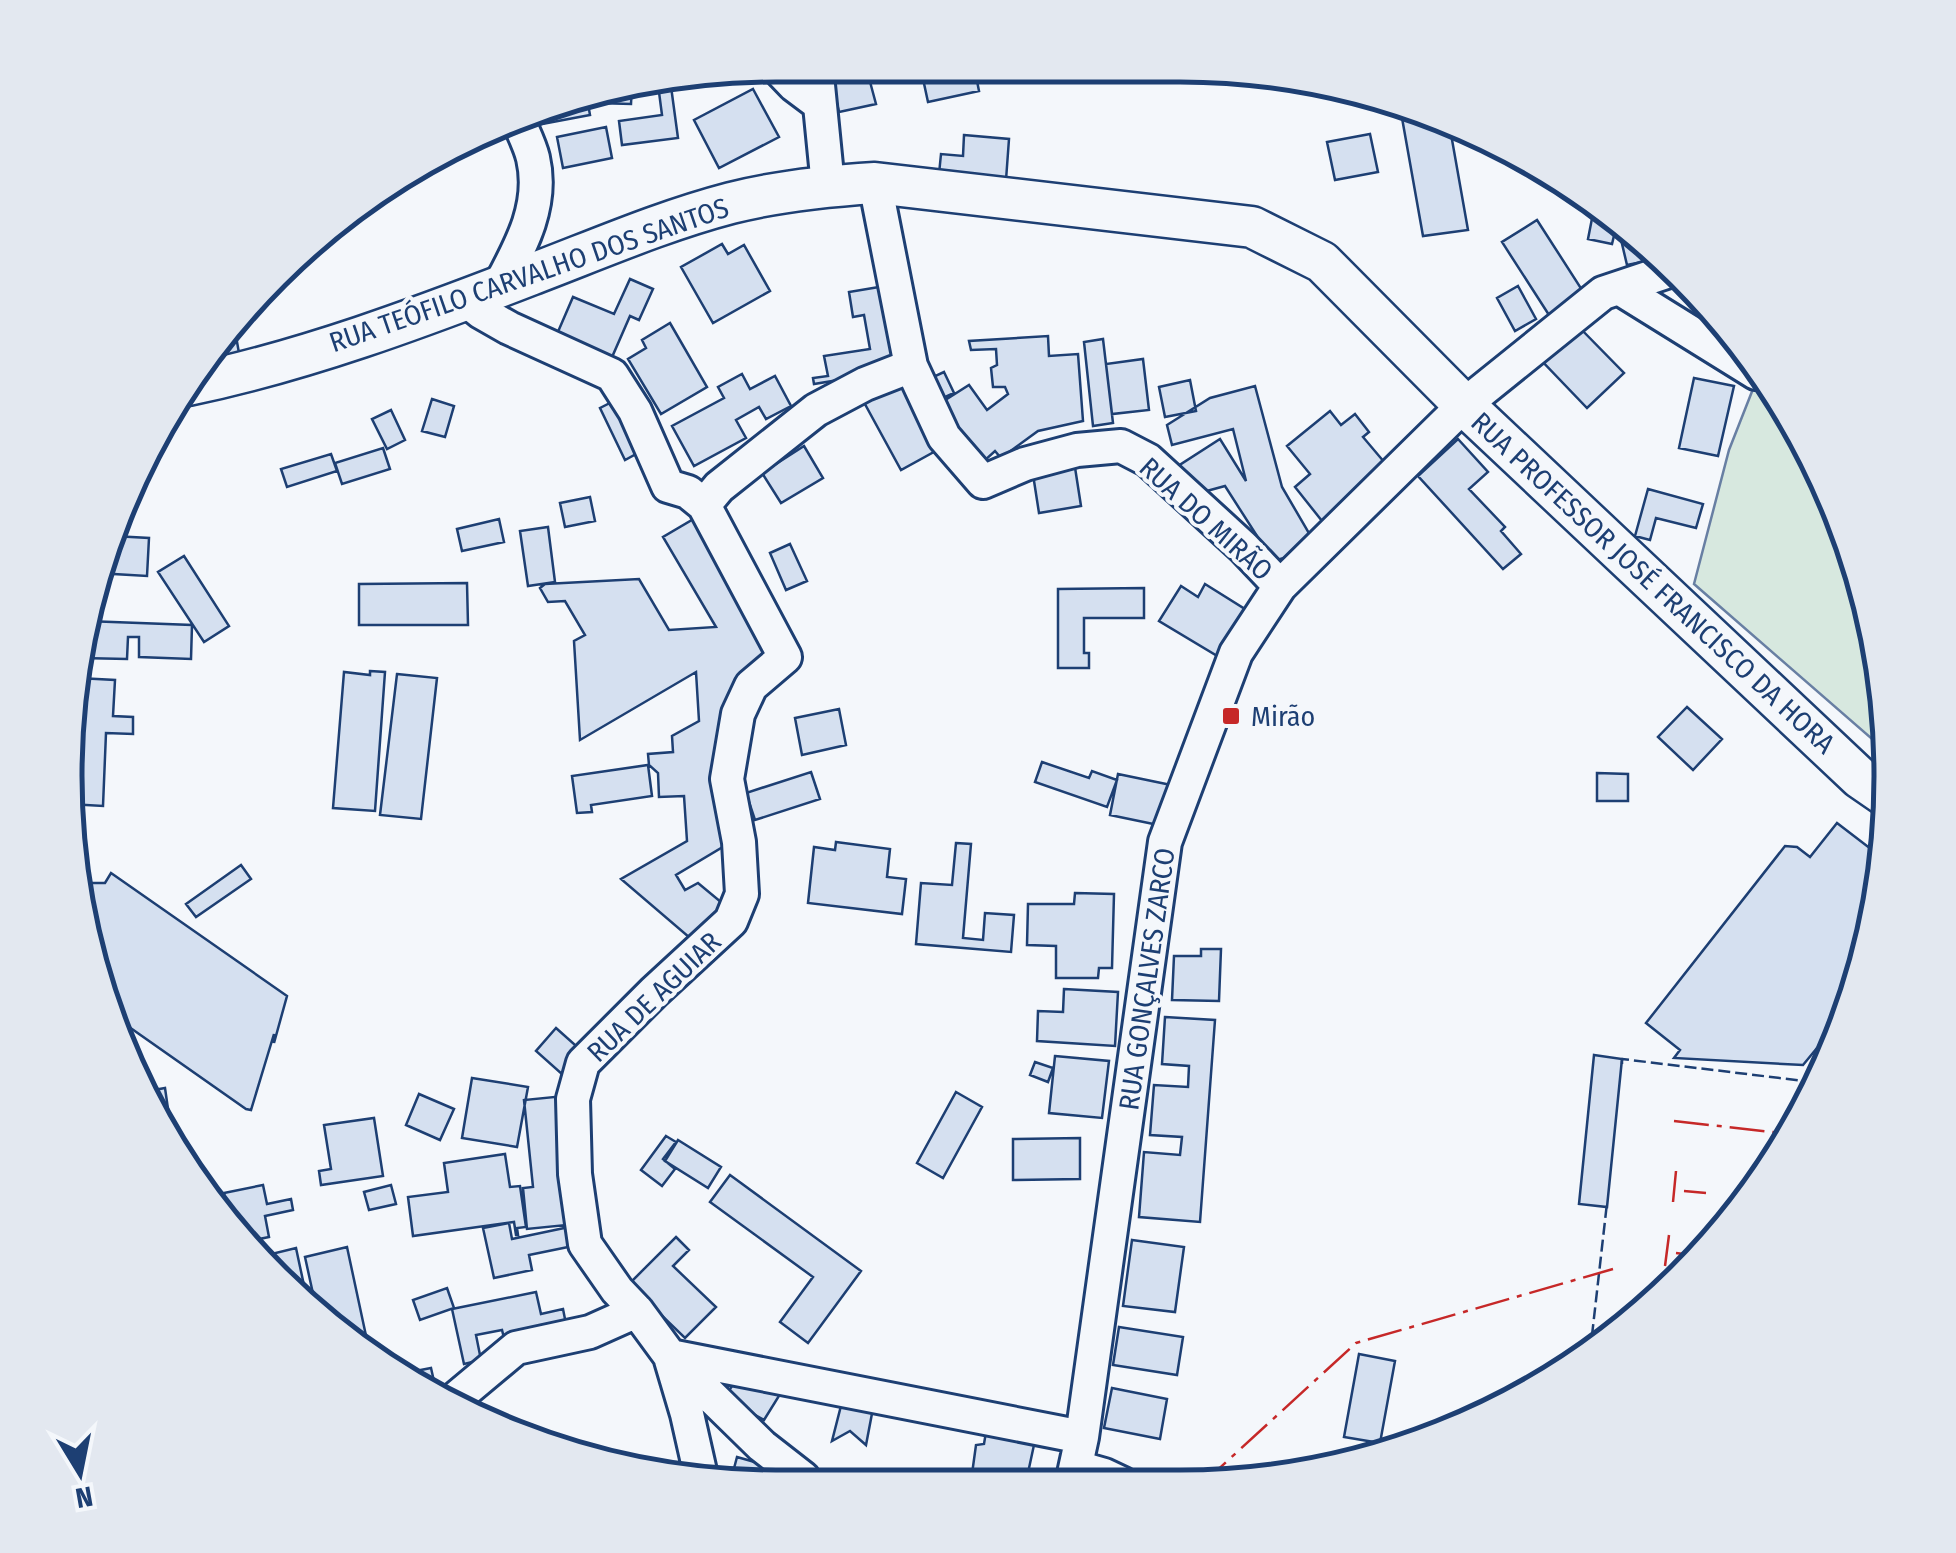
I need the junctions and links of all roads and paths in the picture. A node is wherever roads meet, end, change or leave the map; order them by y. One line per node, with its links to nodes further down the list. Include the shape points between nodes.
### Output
1 (791, 82): 3 (street)
2 (817, 82): 3 (street)
3 (818, 103): 6 (street)
4 (522, 131): 9 (street, via 536,194 528,234)
5 (875, 183): 6 (main road, RUA TEÓFILO CARVALHO DOS SANTOS); 11 (street, RUA DO MIRÃO); 13 (main road, RUA TEÓFILO CARVALHO DOS SANTOS, via 1252,228 1322,262)
6 (828, 186): 9 (main road, RUA TEÓFILO CARVALHO DOS SANTOS, via 682,218)
7 (1658, 275): 8 (street, RUA GONÇALVES ZARCO)
8 (1619, 288): 10 (street); 13 (street, RUA GONÇALVES ZARCO)
9 (482, 293): 12 (main road, RUA TEÓFILO CARVALHO DOS SANTOS); 14 (street, RUA DE AGUIAR, via 509,328 612,375 668,486)
10 (1733, 358)
11 (911, 366): 14 (street, via 816,410); 15 (street, RUA DO MIRÃO, via 944,437 983,482 1078,450 1121,446 1148,460)
12 (207, 380)
13 (1464, 405): 15 (street, RUA GONÇALVES ZARCO); 16 (main road, RUA PROFESSOR JOSÉ FRANCISCO DA HORA)
14 (704, 505): 17 (street, RUA DE AGUIAR, via 785,657 751,686 738,714 727,779 742,894 731,921 584,1063 573,1100 585,1244)
15 (1280, 586): 20 (street, RUA GONÇALVES ZARCO, via 1236,653 1165,842)
16 (1873, 788)
17 (637, 1311): 18 (street, RUA DE AGUIAR); 19 (street, via 590,1332 516,1348)
18 (670, 1356): 20 (street); 21 (street); 22 (street)
19 (461, 1394)
20 (1077, 1463)
21 (699, 1466)
22 (793, 1470)

